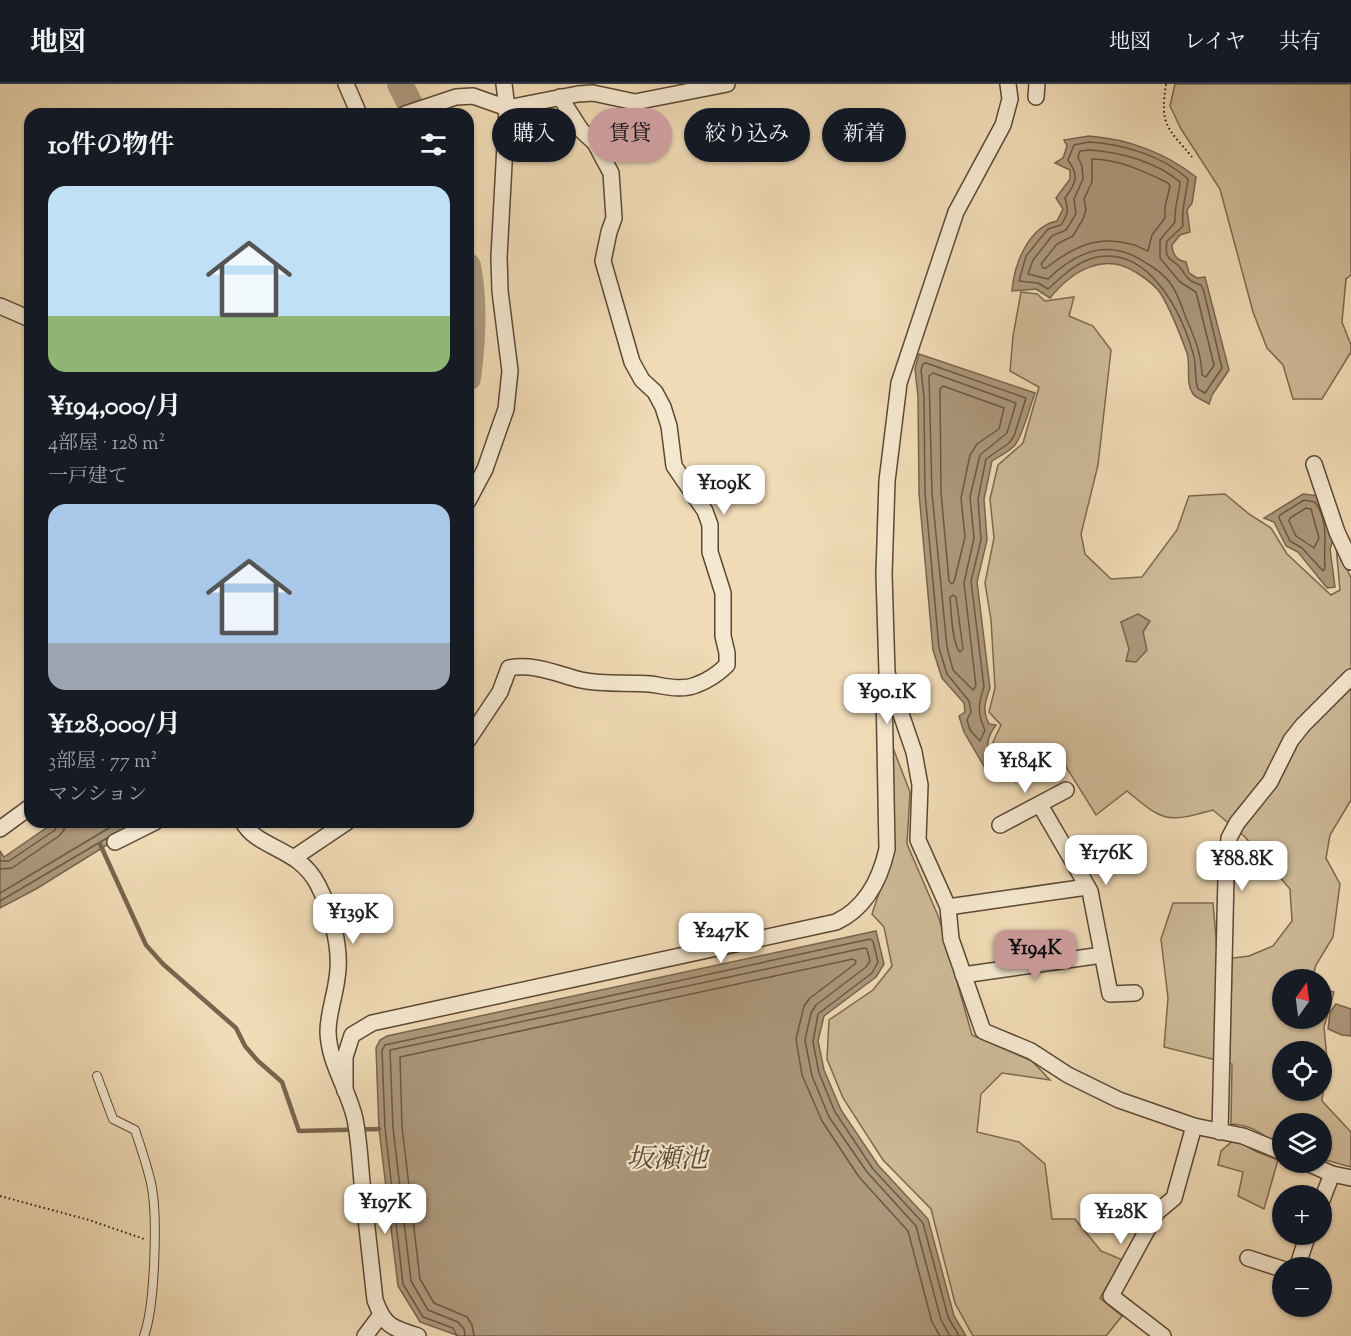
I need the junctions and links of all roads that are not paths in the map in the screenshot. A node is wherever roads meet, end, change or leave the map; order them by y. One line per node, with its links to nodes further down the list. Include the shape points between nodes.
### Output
1 (346, 84): 6 (street)
2 (504, 84): 8 (street)
3 (727, 84): 5 (street, via 634,102 593,93)
4 (1008, 84): 15 (street, via 1010,99 1003,124 956,212 898,383 887,481)
5 (560, 97): 8 (street); 17 (street, via 581,130 595,143 611,173 614,218 603,261 632,362 663,407 674,466 705,511 710,525 710,552 723,593 727,665 694,686 669,688 582,680 533,667 509,668 500,692)
6 (356, 108)
7 (422, 108): 8 (street, via 473,96)
8 (507, 108)
9 (504, 162): 13 (street, via 499,257 510,371 506,409)
10 (0, 306): 11 (street)
11 (24, 316)
12 (1314, 464): 14 (street)
13 (474, 490)
14 (1351, 562)
15 (887, 673): 29 (street, via 916,763 920,785 918,840); 34 (street, via 887,849 882,874 855,911 836,922 372,1023 352,1035 345,1057)
16 (1351, 677): 36 (street, via 1291,740 1270,782 1229,838)
17 (474, 731)
18 (1066, 790): 19 (street)
19 (1040, 805): 21 (street); 28 (street)
20 (24, 811): 25 (street)
21 (1000, 825)
22 (143, 828): 26 (street)
23 (249, 828): 27 (street, via 260,839)
24 (338, 828): 27 (street)
25 (0, 829)
26 (115, 842)
27 (295, 857): 34 (street, via 317,883 337,949 338,976 328,1032 332,1061)
28 (1087, 886): 29 (street); 30 (street)
29 (948, 907): 31 (street, via 951,939)
30 (1102, 954): 31 (street); 32 (street, via 1110,994)
31 (963, 975): 35 (street, via 983,1031 1031,1051 1119,1100)
32 (1135, 993)
33 (97, 1076): 44 (lane, via 113,1119 135,1130 152,1185 154,1242)
34 (345, 1091): 43 (street, via 357,1132)
35 (1194, 1126): 36 (street); 47 (street, via 1174,1198 1157,1212 1111,1296)
36 (1220, 1132): 37 (street)
37 (1272, 1148)
38 (1332, 1174): 39 (street); 40 (street)
39 (1351, 1178)
40 (1328, 1185)
41 (1248, 1258): 42 (street)
42 (1272, 1266)
43 (380, 1316): 45 (street); 46 (street, via 387,1325)
44 (144, 1336)
45 (365, 1336)
46 (418, 1336)
47 (1163, 1336)

